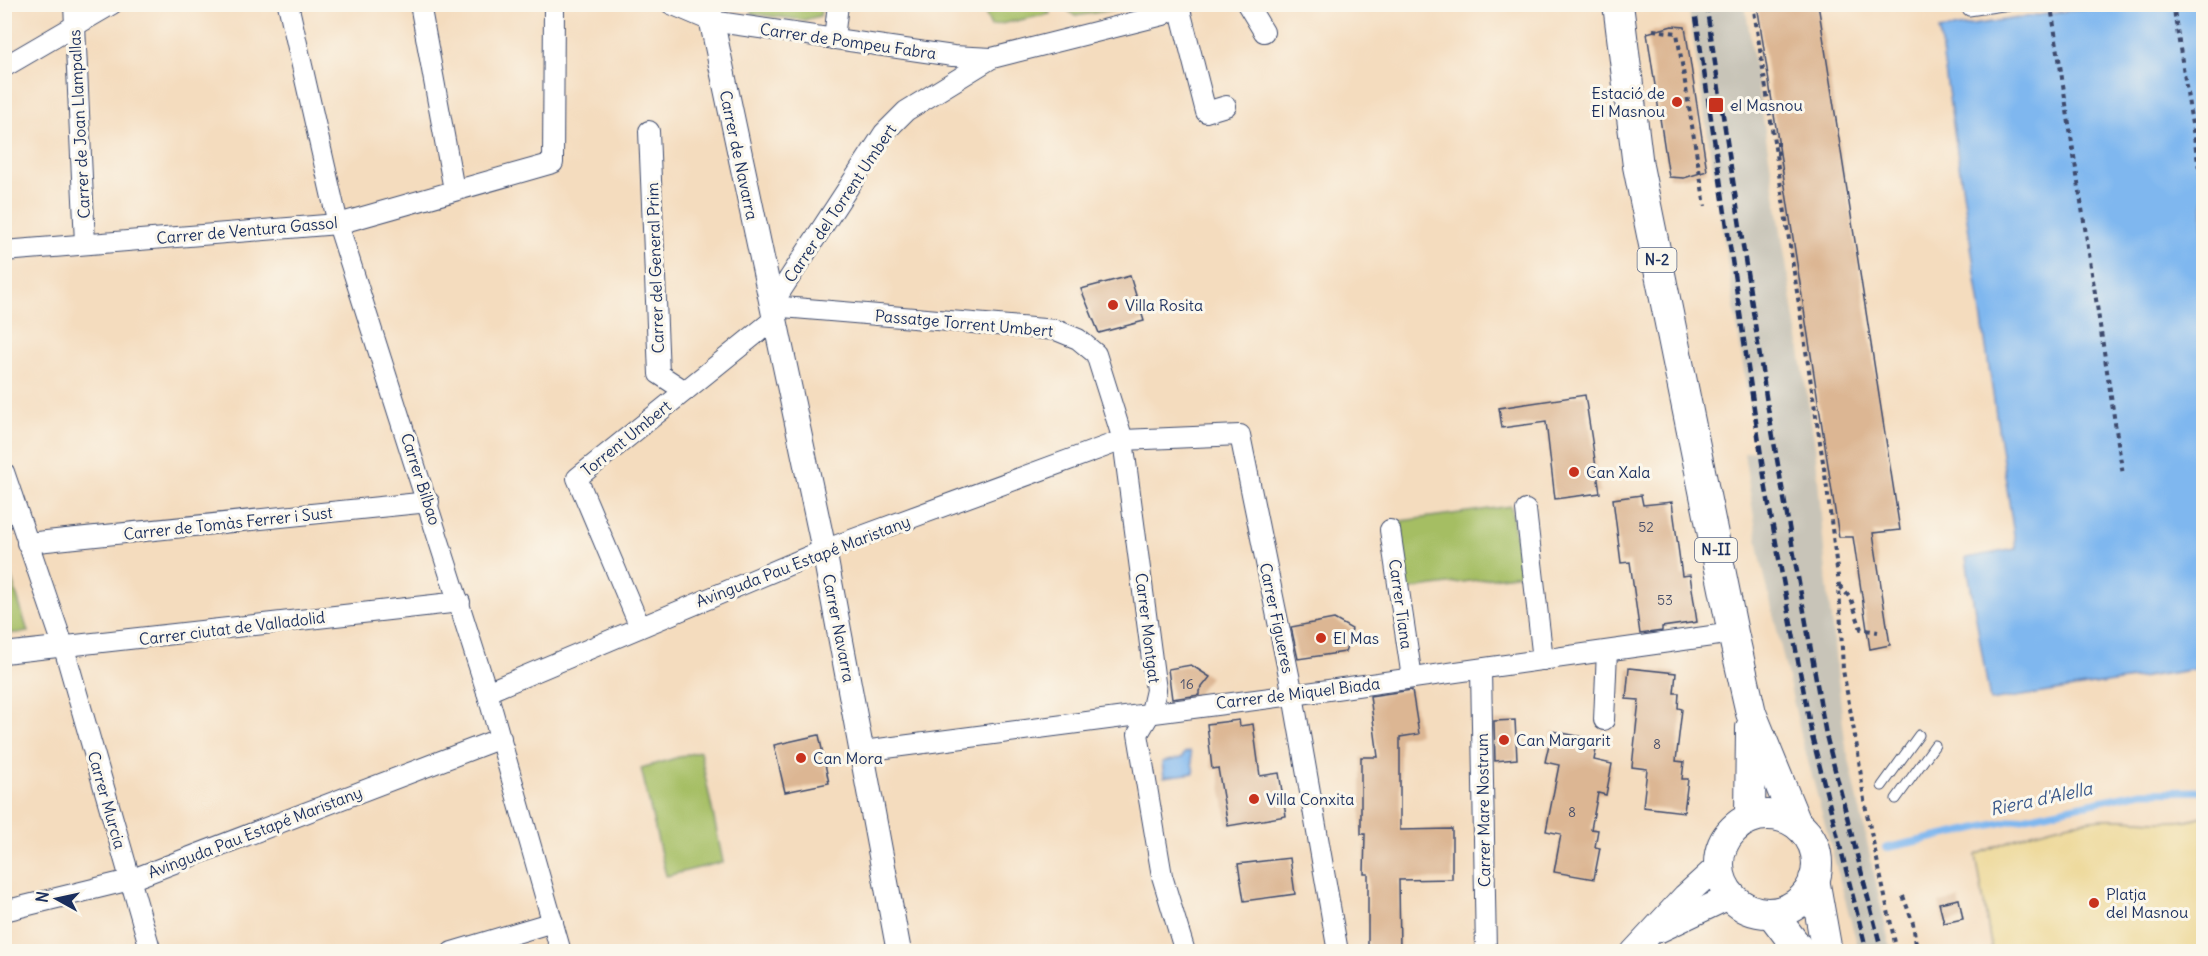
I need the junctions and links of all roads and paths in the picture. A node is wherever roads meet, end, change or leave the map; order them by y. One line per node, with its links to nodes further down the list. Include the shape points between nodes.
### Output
1 (74, 4): 17 (street, Carrer de Joan Llampallas)
2 (112, 4): 17 (street)
3 (288, 4): 30 (street, Carrer Bilbao)
4 (420, 4): 27 (street)
5 (554, 4): 27 (street, Carrer de Ventura Gassol, via 553,163)
6 (672, 4): 15 (street, Carrer de Pompeu Fabra)
7 (838, 4): 20 (street)
8 (1247, 4): 19 (street)
9 (1618, 4): 36 (main road, N-2, via 1638,166)
10 (1753, 4): 26 (path)
11 (1960, 4): 12 (lane, via 1969,11)
12 (2016, 4)
13 (2173, 4): 28 (path)
14 (1172, 7): 21 (street, Carrer del Torrent Umbert); 23 (street, via 1206,112)
15 (709, 13): 20 (street, Carrer de Pompeu Fabra); 33 (street, Carrer de Navarra)
16 (2052, 13): 38 (path)
17 (75, 27): 22 (street); 31 (street, Carrer de Joan Llampallas)
18 (1653, 30): 29 (path, via 1677,33)
19 (1264, 32)
20 (834, 39): 21 (street, Carrer de Pompeu Fabra)
21 (992, 58): 33 (street, Carrer del Torrent Umbert, via 906,111 884,134)
22 (4, 67)
23 (1226, 106)
24 (649, 131): 34 (street, Carrer del General Prim, via 659,374)
25 (1778, 142): 26 (path)
26 (1776, 153): 44 (path)
27 (454, 190): 30 (street, Carrer de Ventura Gassol)
28 (2204, 200)
29 (1705, 206)
30 (338, 224): 31 (street, Carrer de Ventura Gassol); 39 (street, Carrer Bilbao)
31 (85, 243): 32 (street, Carrer de Ventura Gassol)
32 (4, 251)
33 (772, 313): 34 (street, Torrent Umbert); 35 (street, Passatge Torrent Umbert, via 1056,330 1078,339 1096,354); 43 (street, Carrer Navarra)
34 (685, 391): 46 (street, Torrent Umbert, via 577,477)
35 (1123, 440): 43 (street, Avinguda Pau Estapé Maristany); 56 (street, Carrer Figueres, via 1240,435); 57 (street, Carrer Montgat, via 1156,690)
36 (1700, 466): 48 (main road, N-II)
37 (4, 472): 42 (street, Carrer Murcia)
38 (2122, 475)
39 (429, 502): 42 (street, Carrer de Tomàs Ferrer i Sust); 45 (street, Carrer Bilbao)
40 (1526, 510): 52 (street)
41 (1390, 530): 54 (street, Carrer Tiana)
42 (27, 543): 49 (street, Carrer Murcia)
43 (824, 550): 46 (street, Avinguda Pau Estapé Maristany); 63 (street, Carrer Navarra)
44 (1839, 585): 47 (path, via 1851,599 1861,629); 87 (path, via 1843,670 1864,800)
45 (460, 602): 49 (street, Carrer ciutat de Valladolid); 55 (street, Carrer Bilbao)
46 (640, 627): 55 (street, Avinguda Pau Estapé Maristany)
47 (1878, 632)
48 (1733, 633): 50 (street, Carrer de Miquel Biada); 58 (main road, N-II)
49 (64, 648): 51 (street, Carrer ciutat de Valladolid); 70 (street, Carrer Murcia)
50 (1607, 651): 52 (street, Carrer de Miquel Biada); 59 (street)
51 (4, 653)
52 (1543, 660): 53 (street, Carrer de Miquel Biada)
53 (1481, 669): 54 (street, Carrer de Miquel Biada); 83 (street, Carrer Mare Nostrum)
54 (1412, 678): 56 (street, Carrer de Miquel Biada)
55 (487, 692): 61 (street, Carrer Bilbao)
56 (1293, 695): 57 (street, Carrer de Miquel Biada); 82 (street, Carrer Figueres)
57 (1151, 712): 63 (street, Carrer de Miquel Biada); 81 (street, Carrer Montgat, via 1138,734 1162,876)
58 (1751, 713): 66 (main road, N-II); 67 (main road, N-II)
59 (1604, 720)
60 (1919, 735): 64 (lane)
61 (501, 738): 70 (street, Avinguda Pau Estapé Maristany); 75 (street, Carrer Bilbao)
62 (1935, 745): 65 (lane)
63 (863, 751): 80 (street, Carrer Navarra)
64 (1882, 786)
65 (1896, 799)
66 (1750, 818): 67 (main road, via 1766,814); 68 (main road, via 1732,829 1721,847)
67 (1796, 823): 69 (main road, N-II, via 1814,848)
68 (1719, 865): 72 (main road); 76 (street)
69 (1814, 879): 74 (main road, via 1799,901); 86 (main road, N-II)
70 (130, 880): 73 (street, Avinguda Pau Estapé Maristany); 77 (street, Carrer Murcia)
71 (1903, 896): 88 (path, via 1913,923)
72 (1729, 897): 74 (main road); 76 (street)
73 (4, 911)
74 (1773, 915): 85 (main road)
75 (553, 922): 78 (street); 79 (street, Carrer Bilbao)
76 (1650, 935): 84 (street)
77 (151, 951)
78 (452, 951)
79 (561, 951)
80 (899, 951)
81 (1185, 951)
82 (1338, 951)
83 (1486, 951)
84 (1633, 951)
85 (1801, 951)
86 (1827, 951)
87 (1897, 951)
88 (1917, 951)

